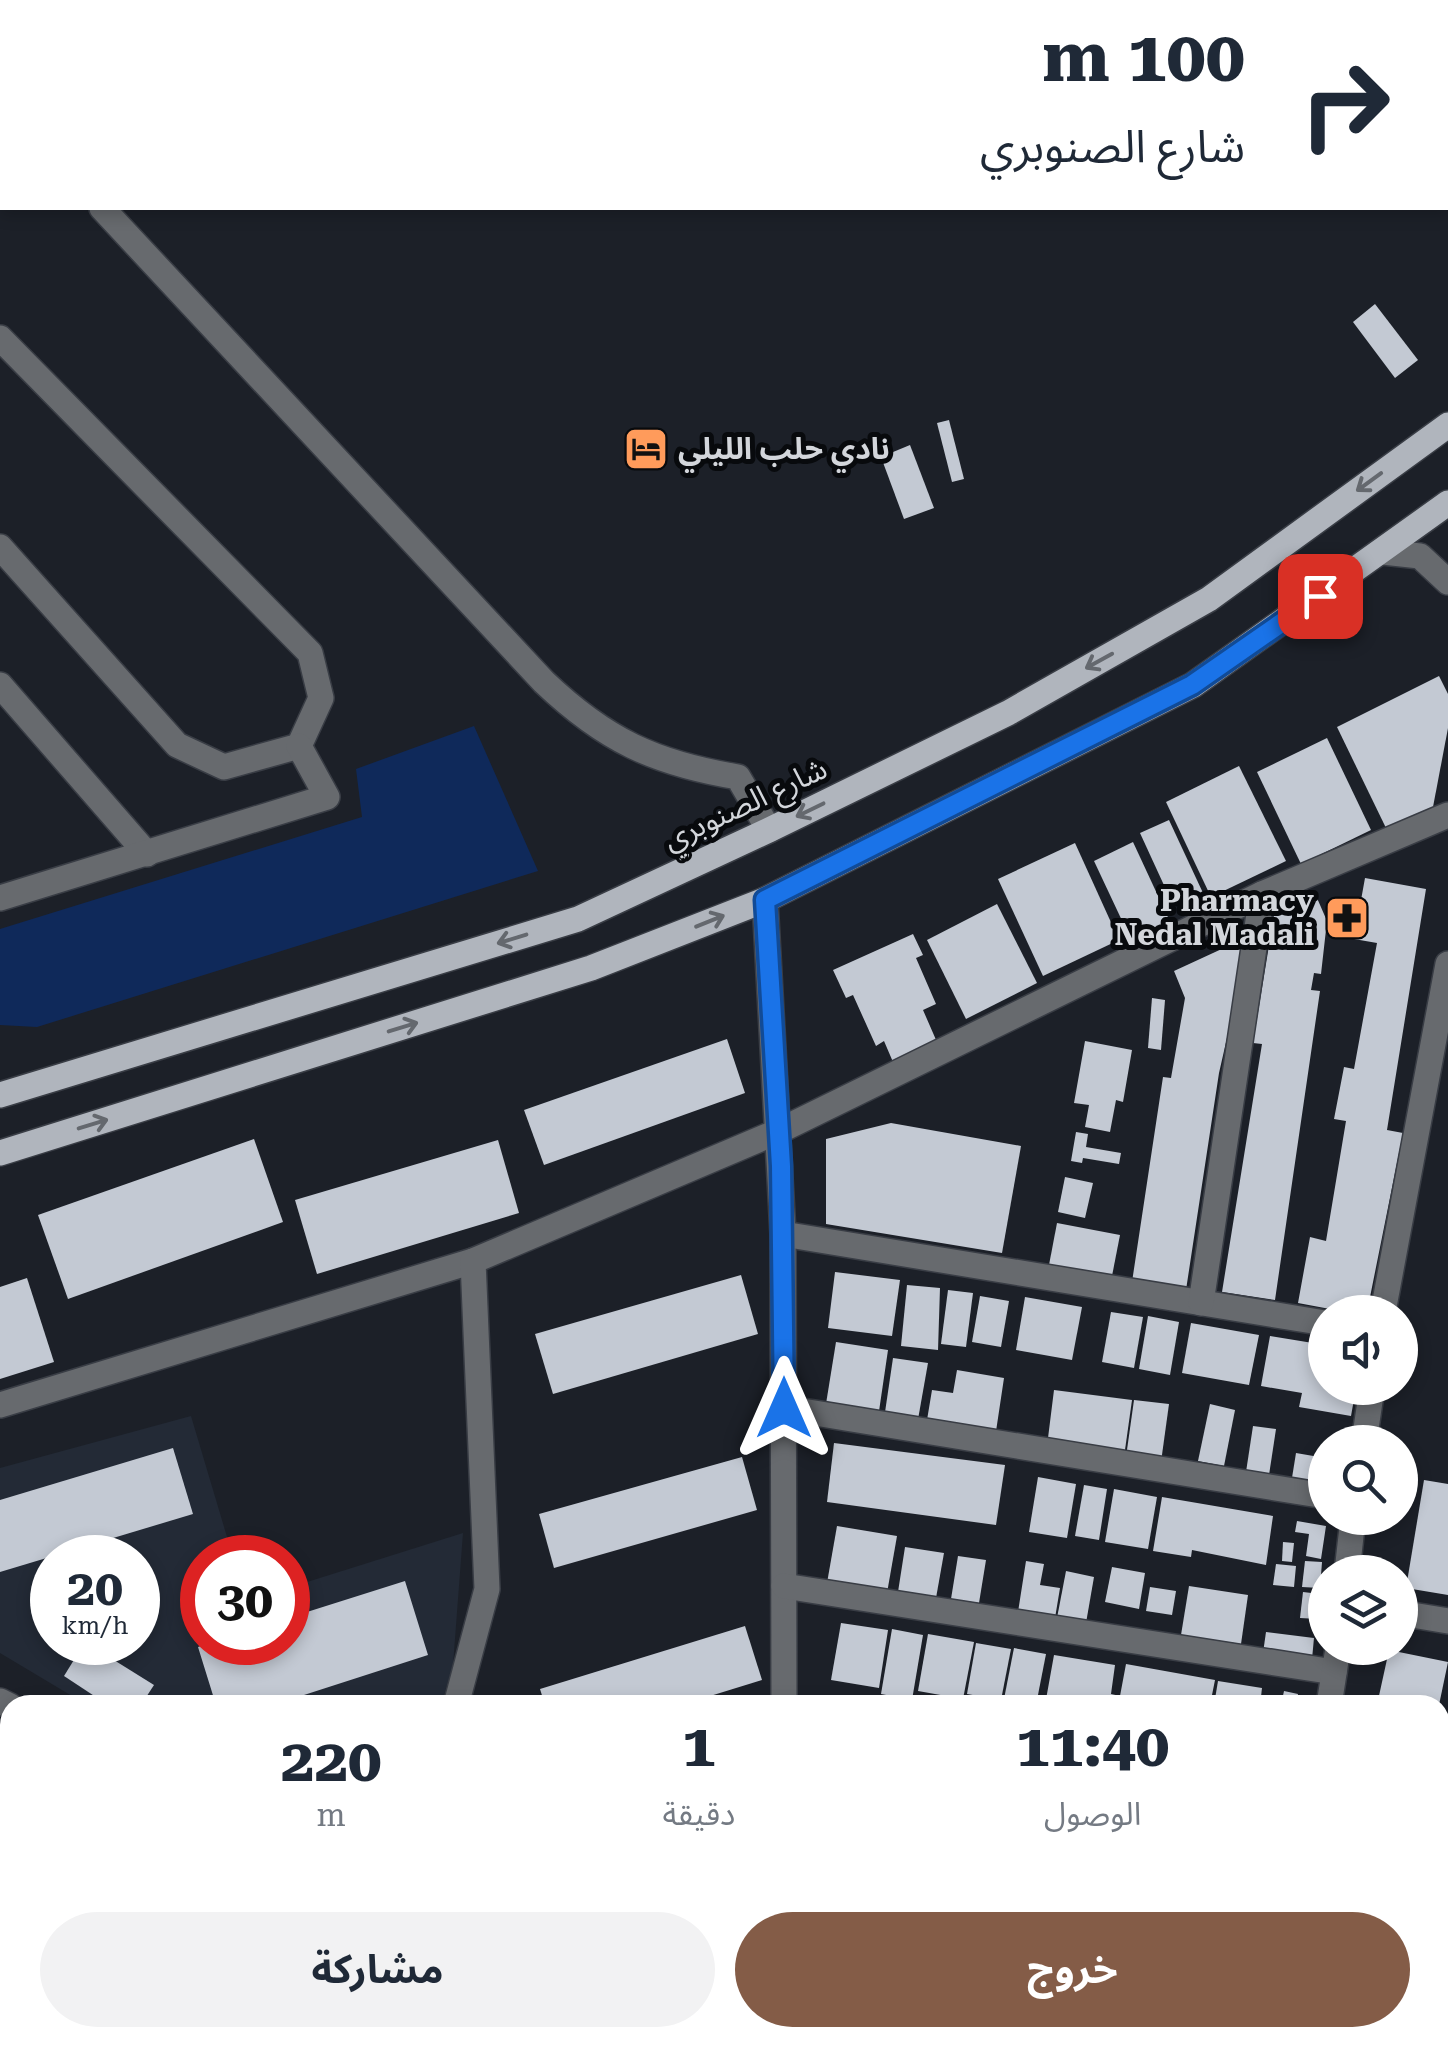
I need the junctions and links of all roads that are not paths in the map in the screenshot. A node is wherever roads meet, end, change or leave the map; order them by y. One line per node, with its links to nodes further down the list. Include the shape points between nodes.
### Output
1 (104, 210): 11 (street, via 586,722 639,752 738,777)
2 (0, 338): 9 (street, via 310,653 321,698)
3 (1448, 425): 11 (main road, شارع الصنوبري, one-way to 11, via 1209,599 1008,713)
4 (1448, 503): 6 (main road)
5 (0, 547): 9 (street, via 178,745 224,767)
6 (1383, 552): 7 (street, via 1420,556); 15 (main road, via 1192,685)
7 (1448, 582)
8 (0, 685): 12 (street)
9 (299, 746): 12 (street, via 327,797)
10 (1448, 815): 13 (street)
11 (770, 830): 17 (main road, شارع الصنوبري, one-way to 17, via 578,919)
12 (147, 854): 14 (street)
13 (1262, 894): 18 (street); 23 (street)
14 (0, 898)
15 (765, 900): 18 (street); 19 (main road, one-way to 15, via 591,968)
16 (1448, 964): 22 (street)
17 (0, 1096)
18 (780, 1131): 20 (street); 21 (street)
19 (0, 1153)
20 (783, 1234): 23 (street); 26 (street)
21 (472, 1260): 25 (street); 33 (street, via 487,1589)
22 (1386, 1295)
23 (1201, 1303): 24 (street)
24 (1308, 1320)
25 (0, 1405)
26 (784, 1408): 27 (street); 28 (street)
27 (1308, 1493)
28 (784, 1586): 31 (street); 34 (street)
29 (1418, 1616): 30 (street)
30 (1448, 1621)
31 (1308, 1656)
32 (1335, 1665): 35 (street)
33 (459, 1695)
34 (784, 1695)
35 (1331, 1695)

